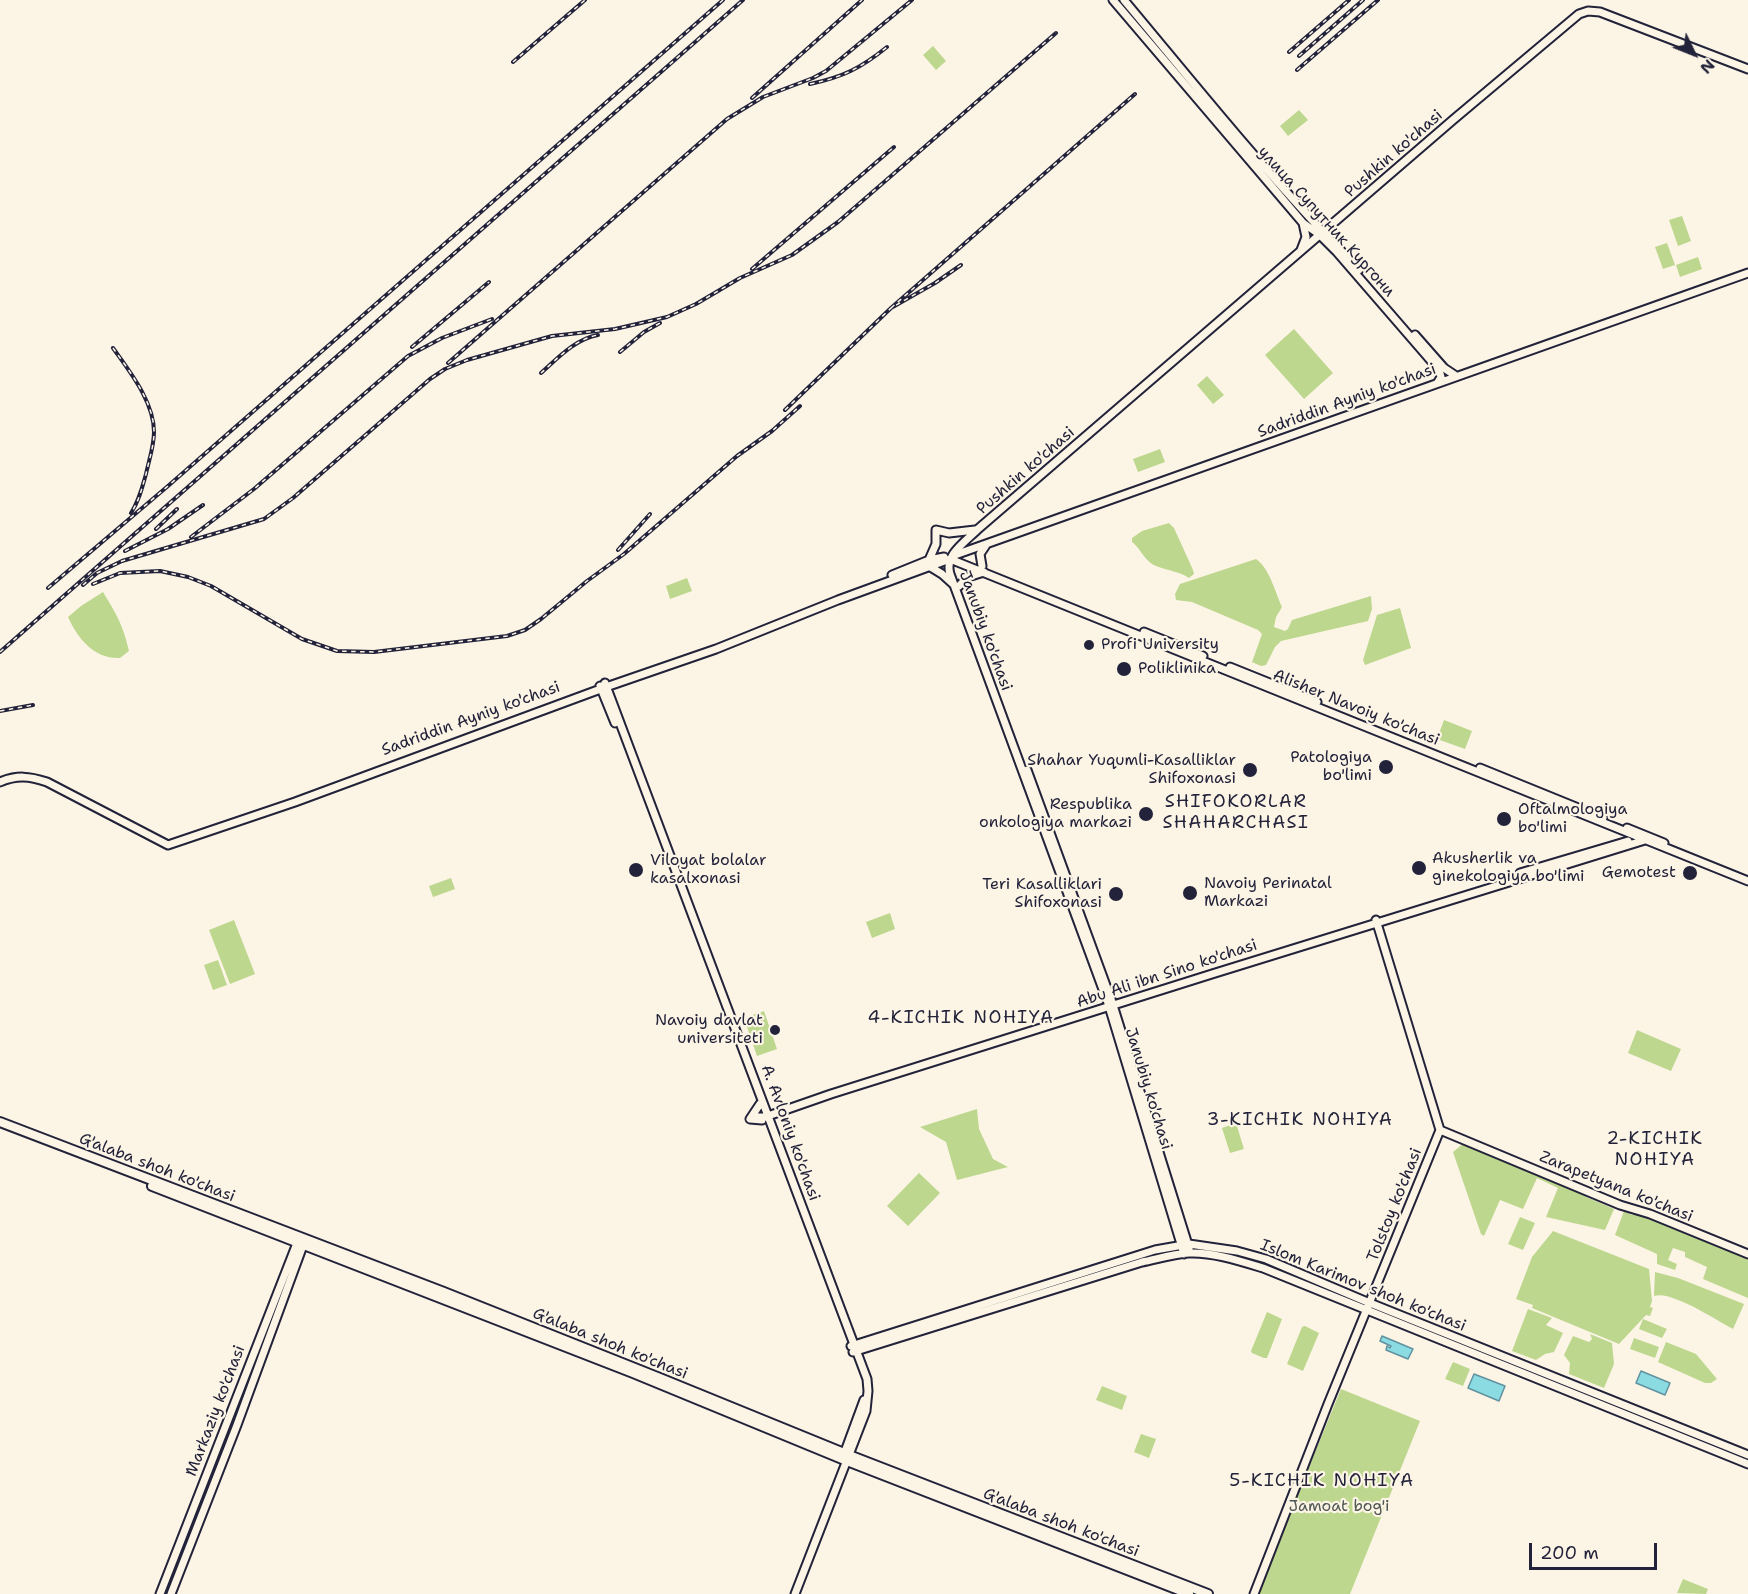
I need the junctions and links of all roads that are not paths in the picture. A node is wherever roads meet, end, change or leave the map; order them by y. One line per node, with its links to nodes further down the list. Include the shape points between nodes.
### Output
1 (1113, 0): 6 (main road, улица Супутник Кургони)
2 (1124, 0): 5 (main road)
3 (1748, 69): 4 (main road, Pushkin ko'chasi, via 1600,12 1579,14)
4 (1339, 219): 5 (main road, via 1322,225); 7 (main road, Pushkin ko'chasi)
5 (1312, 221): 7 (main road)
6 (1303, 223): 7 (main road, улица Супутник Кургони); 8 (main road, via 1306,237)
7 (1322, 233): 8 (main road, Pushkin ko'chasi); 10 (main road)
8 (1300, 253): 13 (main road, Pushkin ko'chasi)
9 (1748, 273): 11 (main road, Sadriddin Ayniy ko'chasi)
10 (1441, 369): 11 (main road); 12 (main road)
11 (1456, 376): 12 (main road, Sadriddin Ayniy ko'chasi)
12 (1438, 382): 14 (main road, Sadriddin Ayniy ko'chasi)
13 (978, 530): 15 (main road, Pushkin ko'chasi); 16 (main road, via 936,530)
14 (986, 545): 15 (main road, Sadriddin Ayniy ko'chasi); 17 (main road, via 980,554)
15 (954, 556): 16 (main road, Sadriddin Ayniy ko'chasi); 17 (main road, Alisher Navoiy ko'chasi); 18 (main road, Janubiy ko'chasi)
16 (929, 563): 18 (main road); 19 (main road, Sadriddin Ayniy ko'chasi, via 716,649); 20 (main road, Sadriddin Ayniy ko'chasi)
17 (983, 569): 18 (main road); 24 (main road, Alisher Navoiy ko'chasi); 25 (main road, Alisher Navoiy ko'chasi)
18 (957, 586): 31 (main road, Janubiy ko'chasi)
19 (621, 682): 20 (main road, Sadriddin Ayniy ko'chasi); 22 (main road)
20 (603, 686): 21 (main road, Sadriddin Ayniy ko'chasi); 22 (main road, A. Avloniy ko'chasi); 26 (main road, Sadriddin Ayniy ko'chasi)
21 (587, 694): 22 (main road); 26 (main road, Sadriddin Ayniy ko'chasi, via 352,782)
22 (609, 702): 32 (main road, A. Avloniy ko'chasi)
23 (0, 780): 26 (main road, via 20,776 47,782)
24 (1619, 830): 25 (main road, Alisher Navoiy ko'chasi); 27 (main road)
25 (1644, 837): 27 (main road, Abu Ali ibn Sino ko'chasi); 28 (main road, Alisher Navoiy ko'chasi); 29 (main road, Alisher Navoiy ko'chasi); 30 (main road, Abu Ali ibn Sino ko'chasi)
26 (168, 843)
27 (1620, 843): 30 (main road, Abu Ali ibn Sino ko'chasi)
28 (1748, 876)
29 (1748, 881)
30 (1376, 921): 31 (main road, Abu Ali ibn Sino ko'chasi); 36 (main road)
31 (1110, 1004): 33 (main road, Abu Ali ibn Sino ko'chasi); 38 (main road, Janubiy ko'chasi)
32 (762, 1103): 33 (main road); 33 (main road, A. Avloniy ko'chasi); 33 (main road, via 750,1119)
33 (769, 1116): 43 (main road, A. Avloniy ko'chasi)
34 (0, 1122): 37 (main road, G'alaba shoh ko'chasi)
35 (0, 1127): 37 (main road, G'alaba shoh ko'chasi)
36 (1440, 1130): 40 (main road, Zarapetyana ko'chasi); 42 (main road, Tolstoy ko'chasi)
37 (301, 1242): 41 (main road, Markaziy ko'chasi); 45 (main road, G'alaba shoh ko'chasi, via 650,1374)
38 (1185, 1245): 39 (main road, Janubiy ko'chasi); 42 (main road, Islom Karimov shoh ko'chasi, via 1266,1259); 43 (main road, Islom Karimov shoh ko'chasi, via 1155,1250)
39 (1187, 1254): 42 (main road, Islom Karimov shoh ko'chasi, via 1233,1259); 43 (main road, Islom Karimov shoh ko'chasi, via 1142,1262)
40 (1748, 1254)
41 (286, 1281): 47 (main road, Markaziy ko'chasi); 48 (main road, Markaziy ko'chasi)
42 (1369, 1307): 44 (main road, Islom Karimov shoh ko'chasi); 46 (main road, Islom Karimov shoh ko'chasi); 52 (main road, Tolstoy ko'chasi)
43 (854, 1348): 45 (main road, A. Avloniy ko'chasi, via 867,1378 868,1400)
44 (1748, 1455)
45 (846, 1457): 49 (main road, A. Avloniy ko'chasi); 50 (main road, G'alaba shoh ko'chasi); 51 (main road, G'alaba shoh ko'chasi)
46 (1748, 1464)
47 (160, 1594)
48 (171, 1594)
49 (793, 1594)
50 (1189, 1594)
51 (1208, 1594)
52 (1254, 1594)

